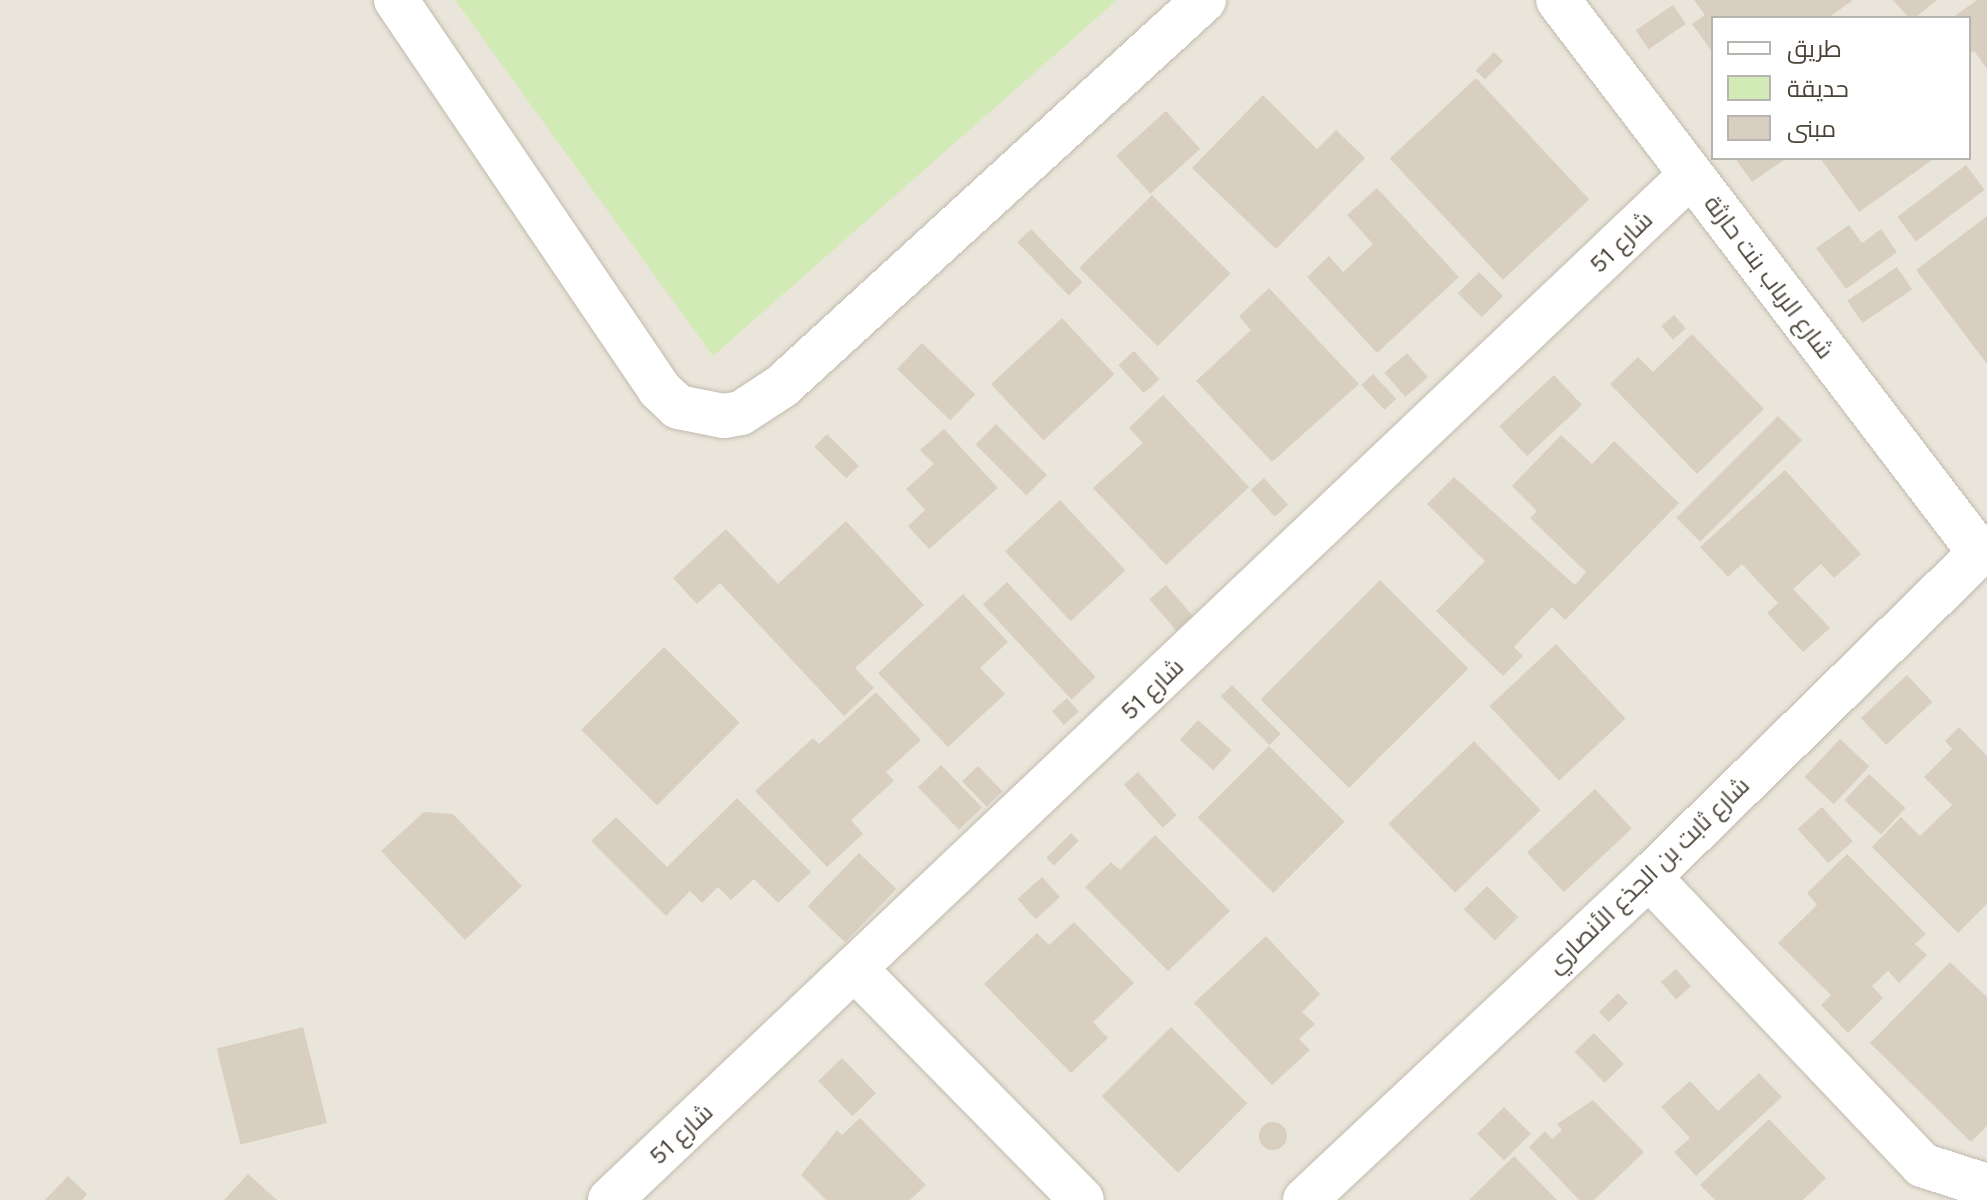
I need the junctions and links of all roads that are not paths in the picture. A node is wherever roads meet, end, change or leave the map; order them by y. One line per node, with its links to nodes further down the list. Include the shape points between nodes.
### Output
1 (396, 0): 2 (street, via 659,389 678,407 724,416 741,413 782,386)
2 (1204, 0)
3 (1558, 0): 4 (street, شارع الرباب بنت حارثة)
4 (1691, 175): 5 (street, شارع الرباب بنت حارثة); 7 (street, شارع 51)
5 (1983, 550): 6 (street, شارع ثابت بن الجذع الأنصاري)
6 (1649, 877): 8 (street); 12 (street, شارع ثابت بن الجذع الأنصاري)
7 (856, 970): 10 (street, شارع 51); 11 (street)
8 (1928, 1182): 9 (street)
9 (1987, 1186)
10 (610, 1200)
11 (1082, 1200)
12 (1305, 1200)

